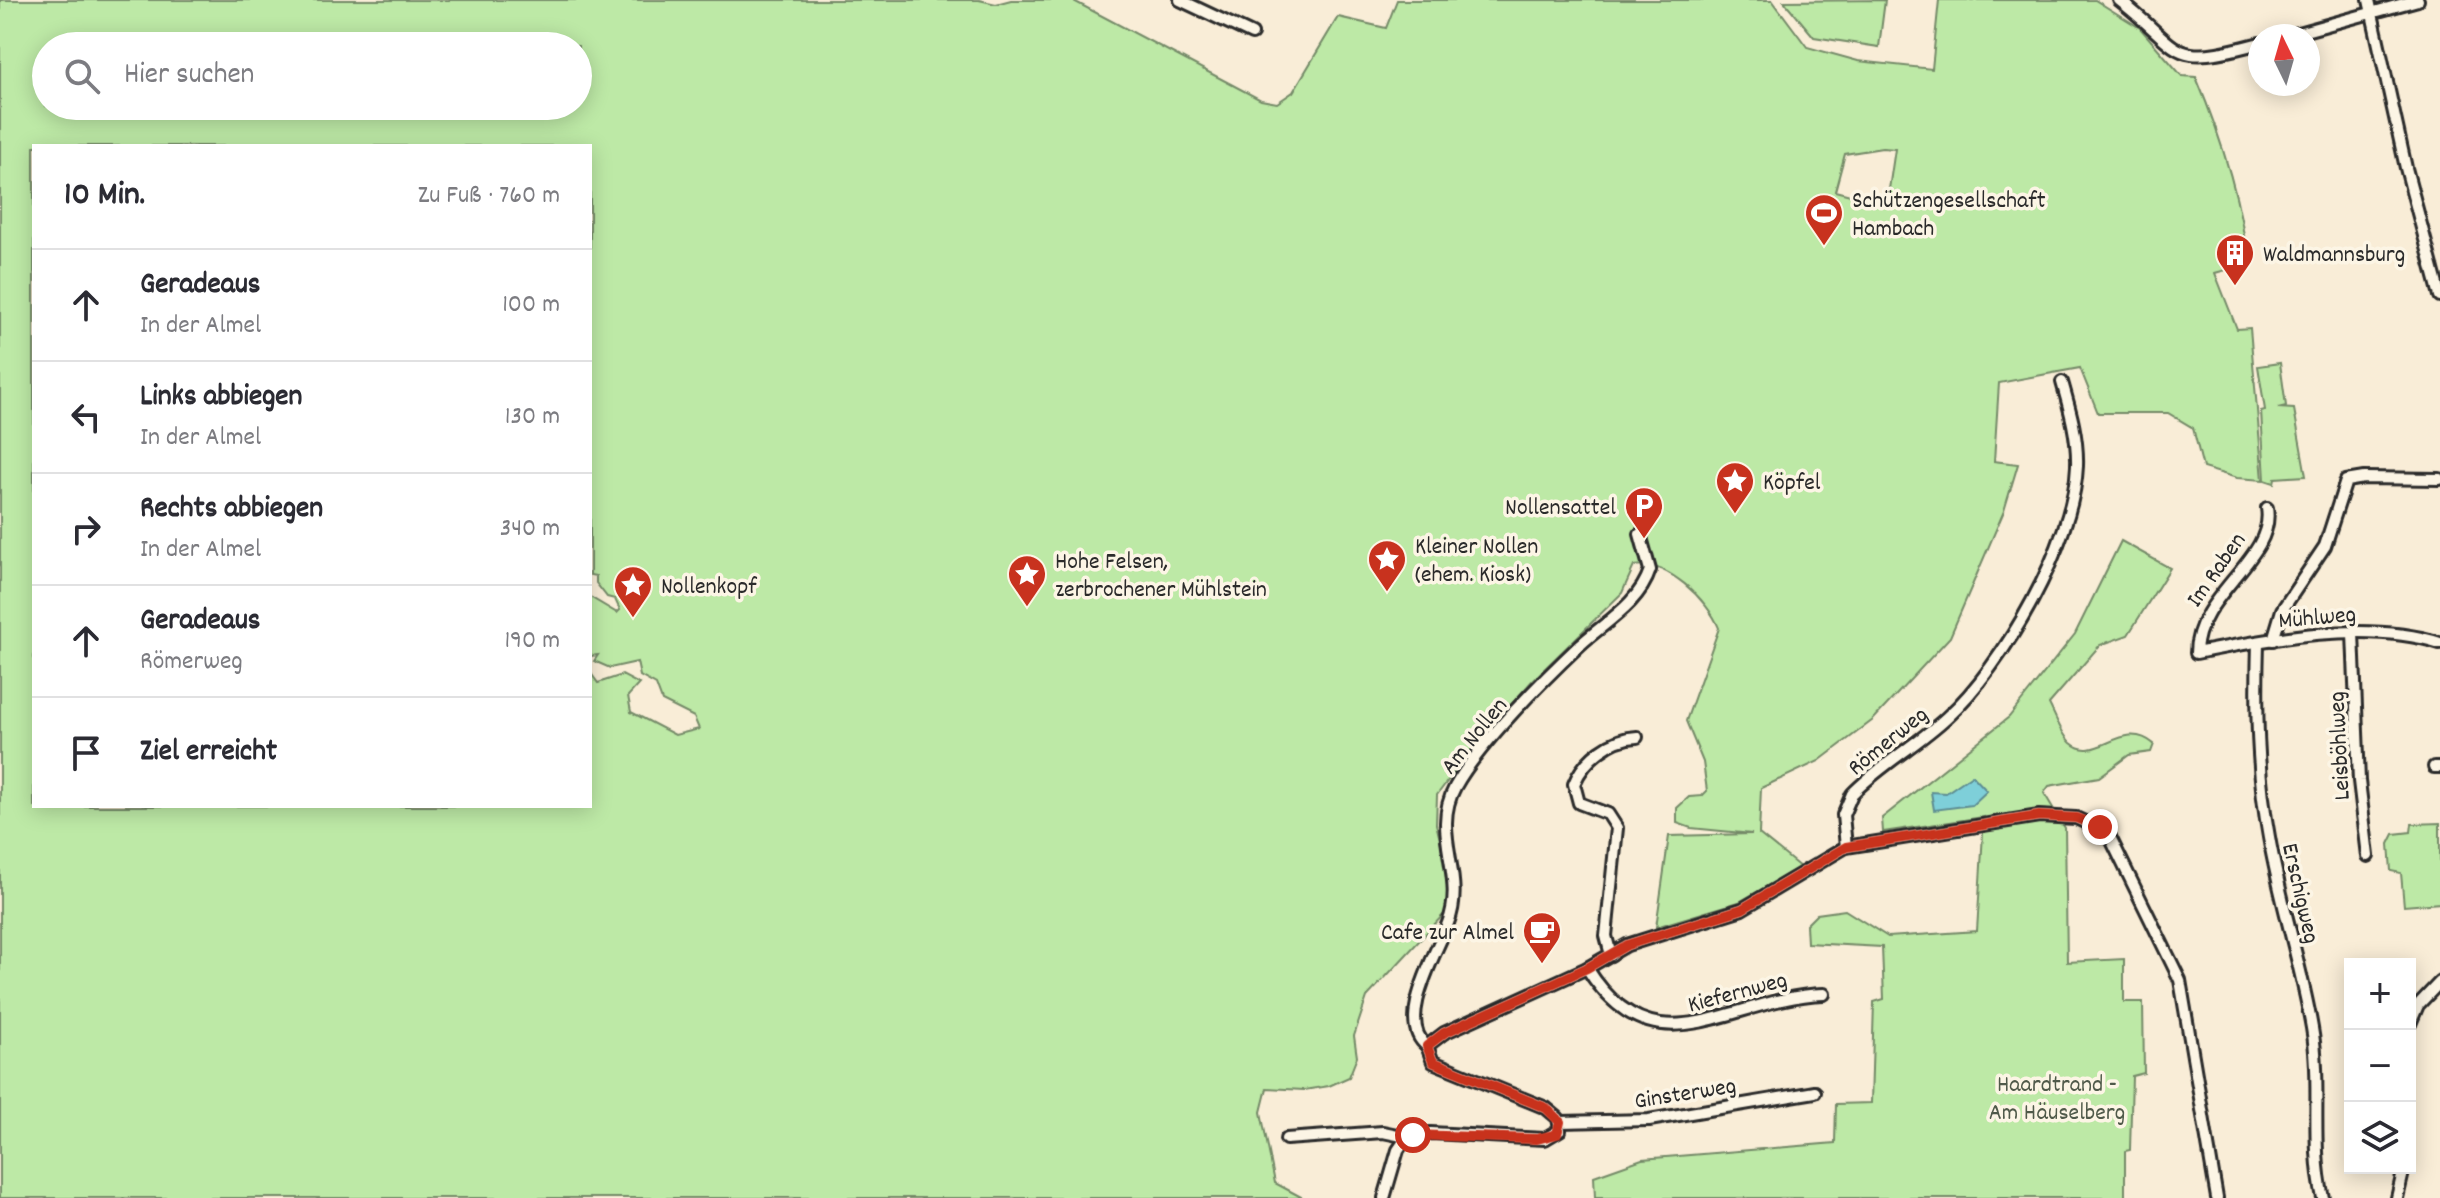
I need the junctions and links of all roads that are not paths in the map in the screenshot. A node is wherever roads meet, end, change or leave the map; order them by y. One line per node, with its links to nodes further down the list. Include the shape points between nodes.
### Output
1 (1180, 0): 7 (street)
2 (2119, 0): 8 (street, via 2181,53 2213,55)
3 (2369, 0): 5 (street)
4 (2418, 0): 5 (street)
5 (2371, 13): 6 (street); 9 (street)
6 (2320, 27)
7 (1252, 34)
8 (2248, 46)
9 (2440, 296)
10 (2062, 382): 20 (street, Römerweg, via 2076,438 2075,490 2026,612 1959,706 1852,794 1843,815)
11 (2440, 479): 15 (street, via 2346,481 2325,546 2282,610)
12 (2267, 508): 18 (street, Im Raben, via 2258,543 2200,625)
13 (1640, 534): 27 (street, Am Nollen, via 1650,570 1638,593 1540,686 1453,790 1443,820 1455,878 1454,904 1413,1021 1416,1035)
14 (2353, 633): 15 (street, Mühlweg); 17 (street, Mühlweg, via 2389,632); 21 (street, Leisböhlweg)
15 (2273, 640): 16 (street, Mühlweg)
16 (2258, 642): 18 (street, Mühlweg); 35 (street, Erschigweg, via 2255,720 2260,780 2312,1029 2315,1151)
17 (2440, 643)
18 (2196, 653)
19 (1637, 737): 22 (street, via 1606,747 1574,784 1579,803 1608,814 1617,828 1607,925)
20 (1846, 847): 22 (street, via 1742,909 1644,939); 34 (street, via 2039,816 2076,818 2108,833 2180,980)
21 (2368, 856)
22 (1611, 955): 23 (street)
23 (1587, 968): 25 (street, Kiefernweg, via 1617,1007 1659,1025 1689,1026 1791,996); 27 (street, via 1444,1033)
24 (2440, 982): 26 (street)
25 (1824, 994)
26 (2416, 1010)
27 (1427, 1046): 29 (street, via 1433,1062 1530,1100)
28 (1815, 1092): 29 (street, Ginsterweg, via 1649,1120)
29 (1560, 1122): 30 (street, via 1557,1134 1545,1139 1431,1133)
30 (1407, 1137): 31 (street, via 1383,1132); 33 (street)
31 (1286, 1139)
32 (2403, 1174): 36 (street)
33 (1384, 1198)
34 (2217, 1198)
35 (2323, 1198)
36 (2397, 1198)

